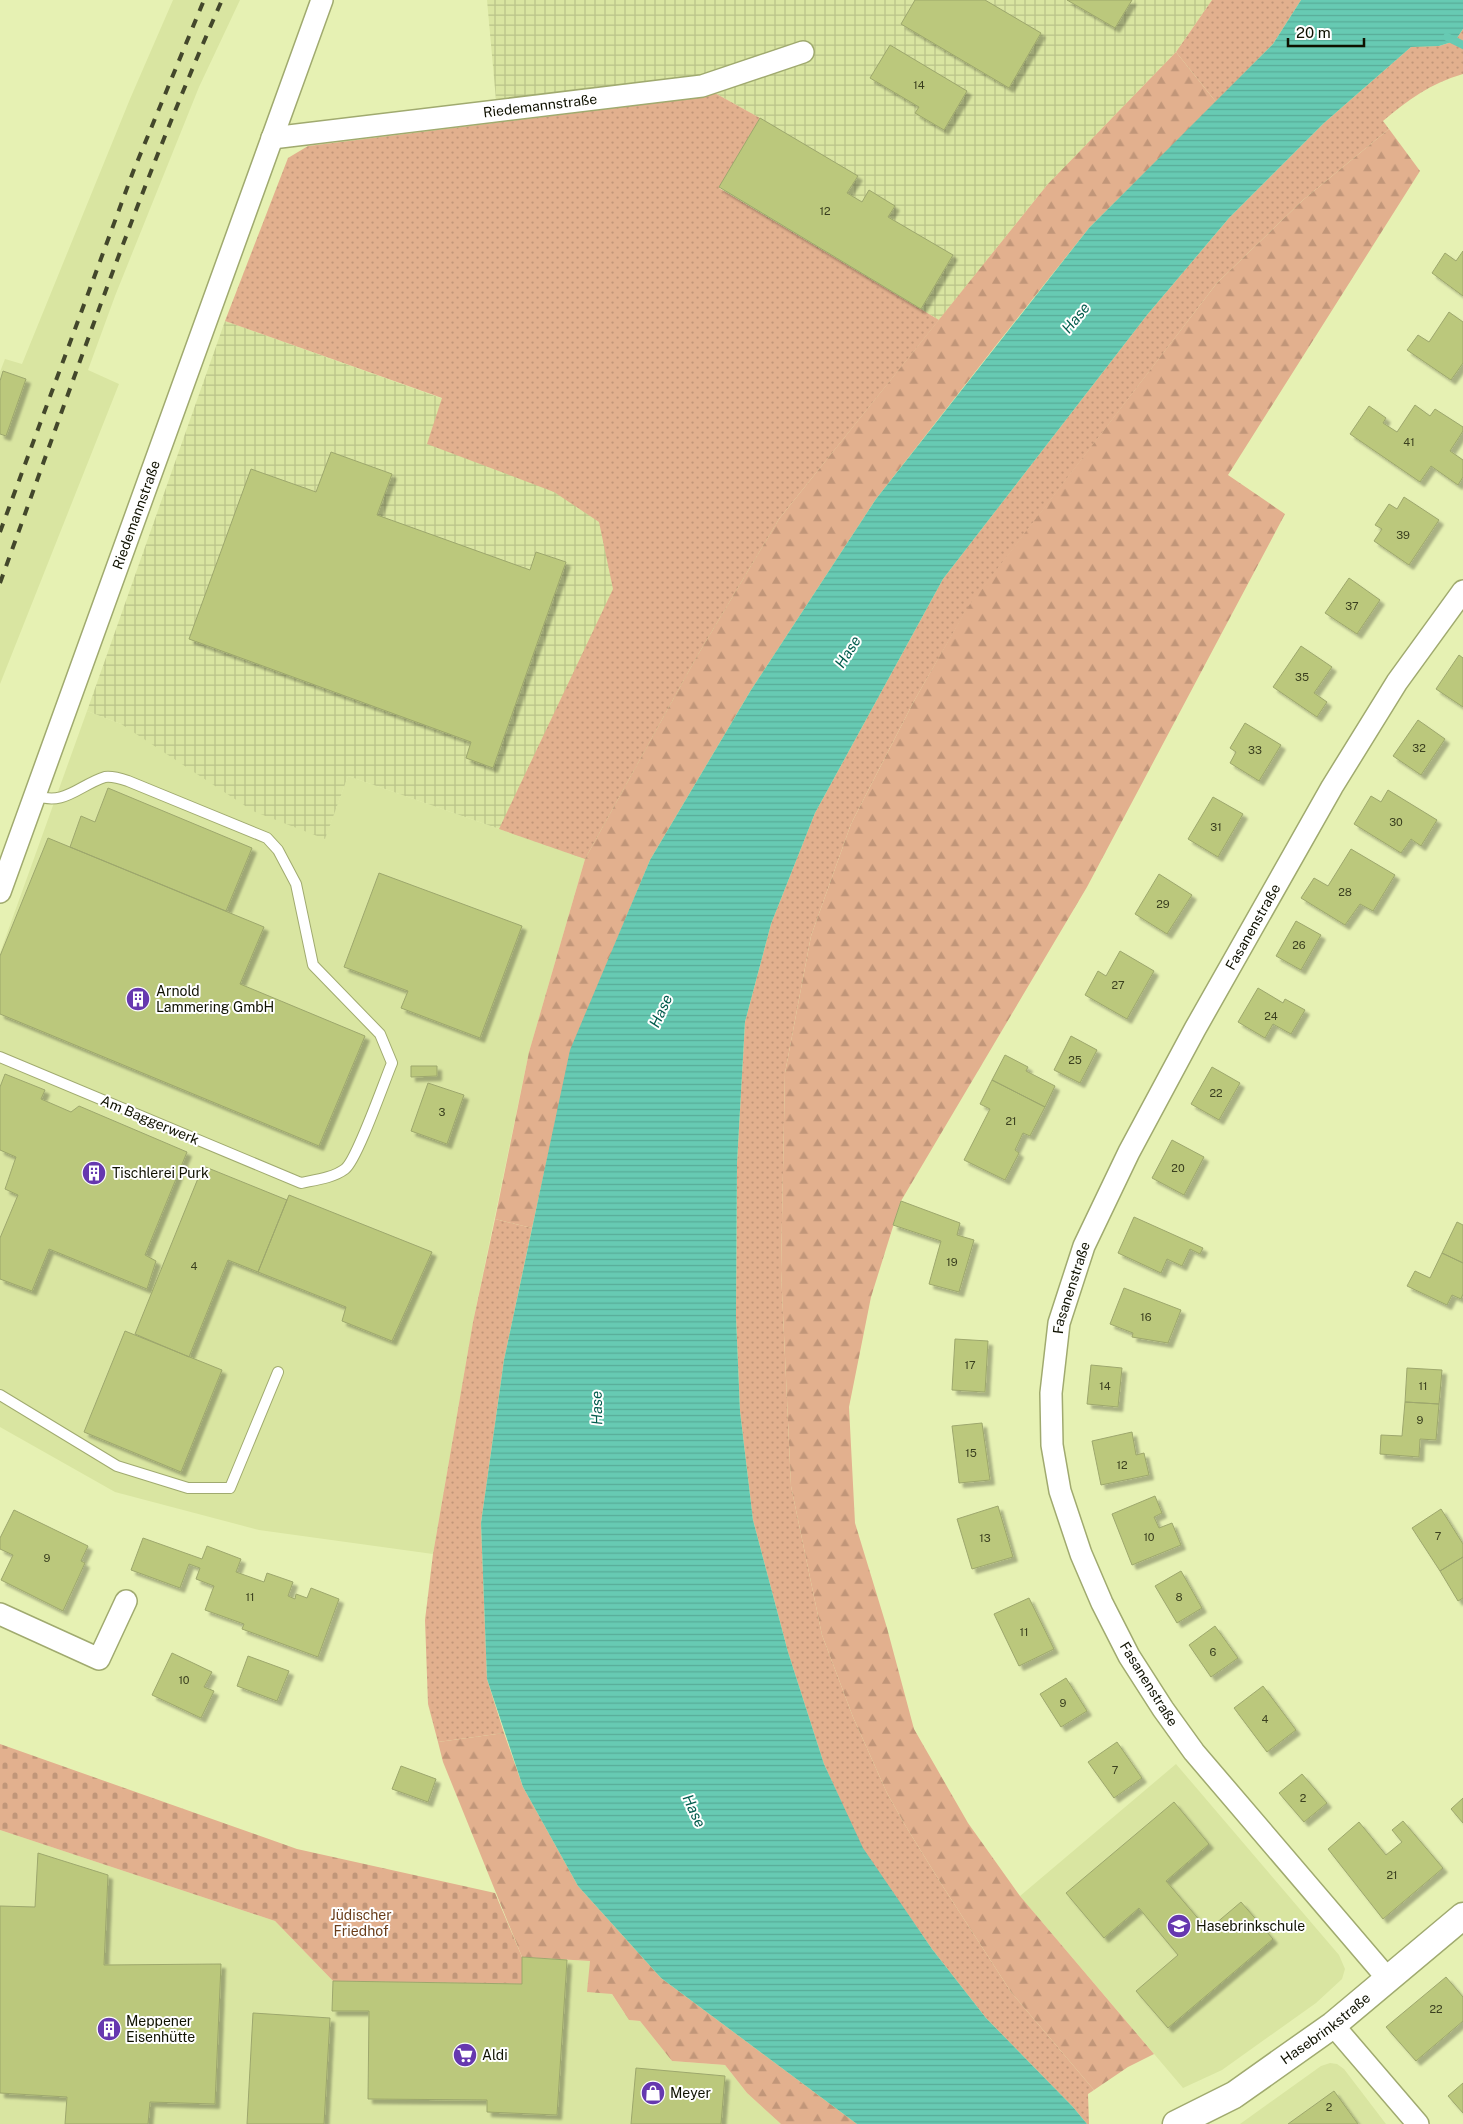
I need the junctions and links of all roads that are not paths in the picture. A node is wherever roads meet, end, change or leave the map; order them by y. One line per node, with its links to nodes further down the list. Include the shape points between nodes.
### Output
1 (322, 0): 3 (street, Riedemannstraße)
2 (803, 52): 3 (street, Riedemannstraße, via 702,86)
3 (272, 138): 5 (street, Riedemannstraße)
4 (1463, 591): 13 (street, Fasanenstraße, via 1397,682 1332,787 1129,1152 1084,1246 1059,1323 1051,1393 1052,1445 1060,1491 1081,1554 1129,1656 1194,1752)
5 (36, 795): 6 (street, Riedemannstraße); 7 (lane, Am Baggerwerk, via 47,800 61,798 107,777 128,781 267,838 278,850 296,884 314,965 380,1034 392,1063 359,1146 346,1169 301,1183)
6 (0, 892)
7 (0, 1057)
8 (278, 1372): 9 (lane, via 230,1488 188,1488 117,1466)
9 (0, 1395)
10 (126, 1601): 11 (street, via 99,1659)
11 (0, 1614)
12 (1463, 1916): 13 (street, Hasebrinkstraße)
13 (1388, 1980): 14 (street, Hasebrinkstraße)
14 (1333, 2025): 15 (street, Hasebrinkstraße, via 1234,2095); 16 (street)
15 (1176, 2124)
16 (1418, 2124)

